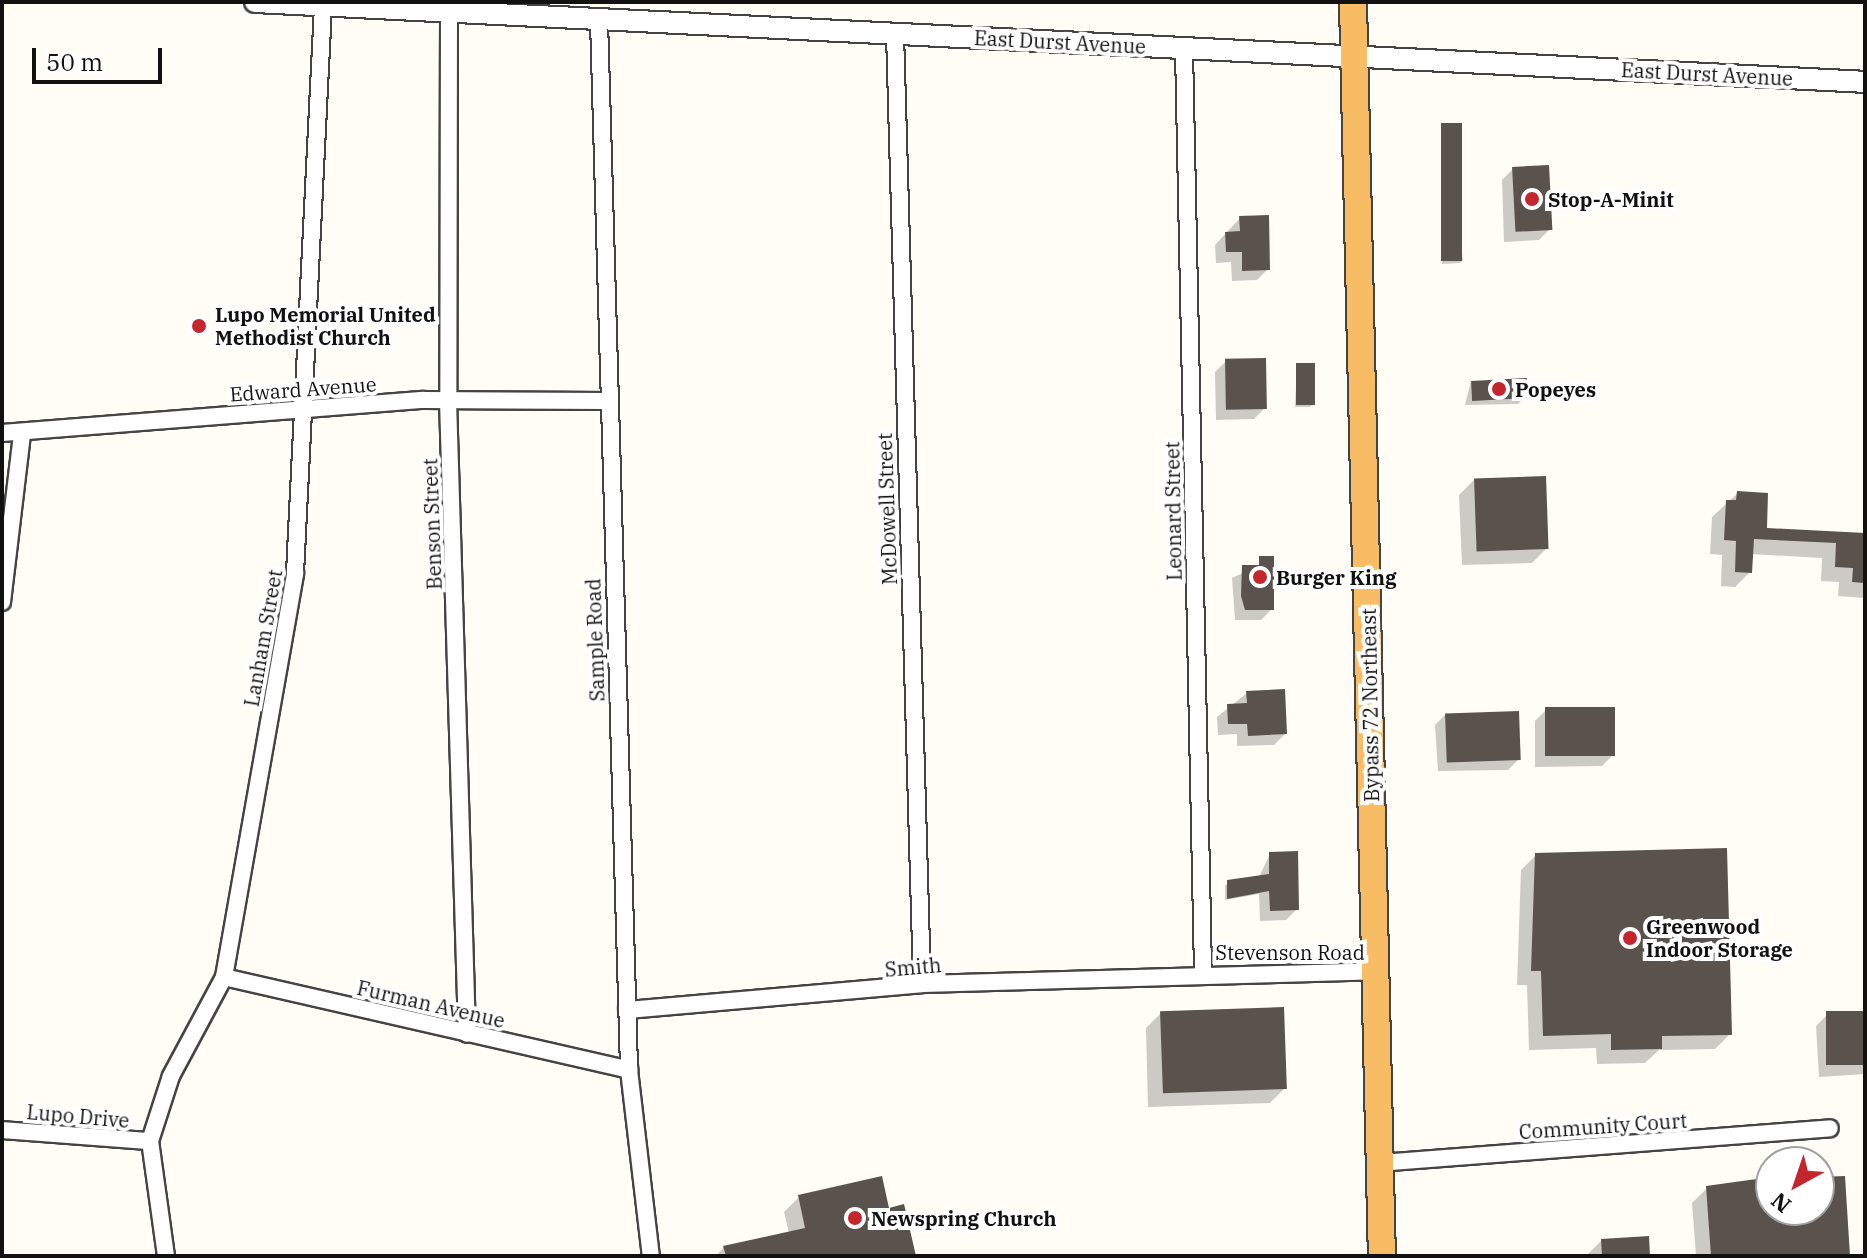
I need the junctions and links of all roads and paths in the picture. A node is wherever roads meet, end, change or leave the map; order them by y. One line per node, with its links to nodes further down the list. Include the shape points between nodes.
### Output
1 (255, 2): 3 (street, East Durst Avenue)
2 (1353, 2): 8 (highway, Bypass 72 Northeast)
3 (323, 6): 4 (street, East Durst Avenue); 12 (street, Lanham Street)
4 (449, 13): 5 (street, East Durst Avenue); 10 (street, Benson Street)
5 (599, 20): 6 (street, East Durst Avenue); 11 (street, Sample Road)
6 (895, 33): 7 (street, East Durst Avenue); 20 (street, McDowell Street)
7 (1184, 49): 8 (street, East Durst Avenue); 18 (street, Leonard Street)
8 (1354, 57): 9 (street, East Durst Avenue); 17 (highway, Bypass 72 Northeast)
9 (1865, 82)
10 (448, 400): 11 (street, Edward Avenue); 12 (street, Edward Avenue); 22 (street, Benson Street)
11 (607, 401): 21 (street, Sample Road)
12 (303, 407): 14 (street, Edward Avenue); 19 (street, Lanham Street, via 295,573)
13 (2, 433): 14 (street, Edward Avenue)
14 (22, 435): 15 (street)
15 (5, 582): 16 (street)
16 (2, 602)
17 (1377, 971): 18 (street, Stevenson Road); 27 (highway, Bypass 72 Northeast)
18 (1203, 972): 20 (street, Smith)
19 (224, 977): 22 (street, Furman Avenue); 26 (street, Lanham Street, via 171,1076)
20 (922, 984): 21 (street, Smith)
21 (627, 1010): 23 (street, Sample Road)
22 (467, 1034): 23 (street, Furman Avenue)
23 (629, 1070): 29 (street, Sample Road)
24 (1830, 1128): 27 (street, Community Court)
25 (2, 1130): 26 (street, Lupo Drive)
26 (150, 1141): 28 (street, Lanham Street)
27 (1379, 1163): 30 (highway, Bypass 72 Northeast)
28 (166, 1256)
29 (651, 1256)
30 (1382, 1256)

